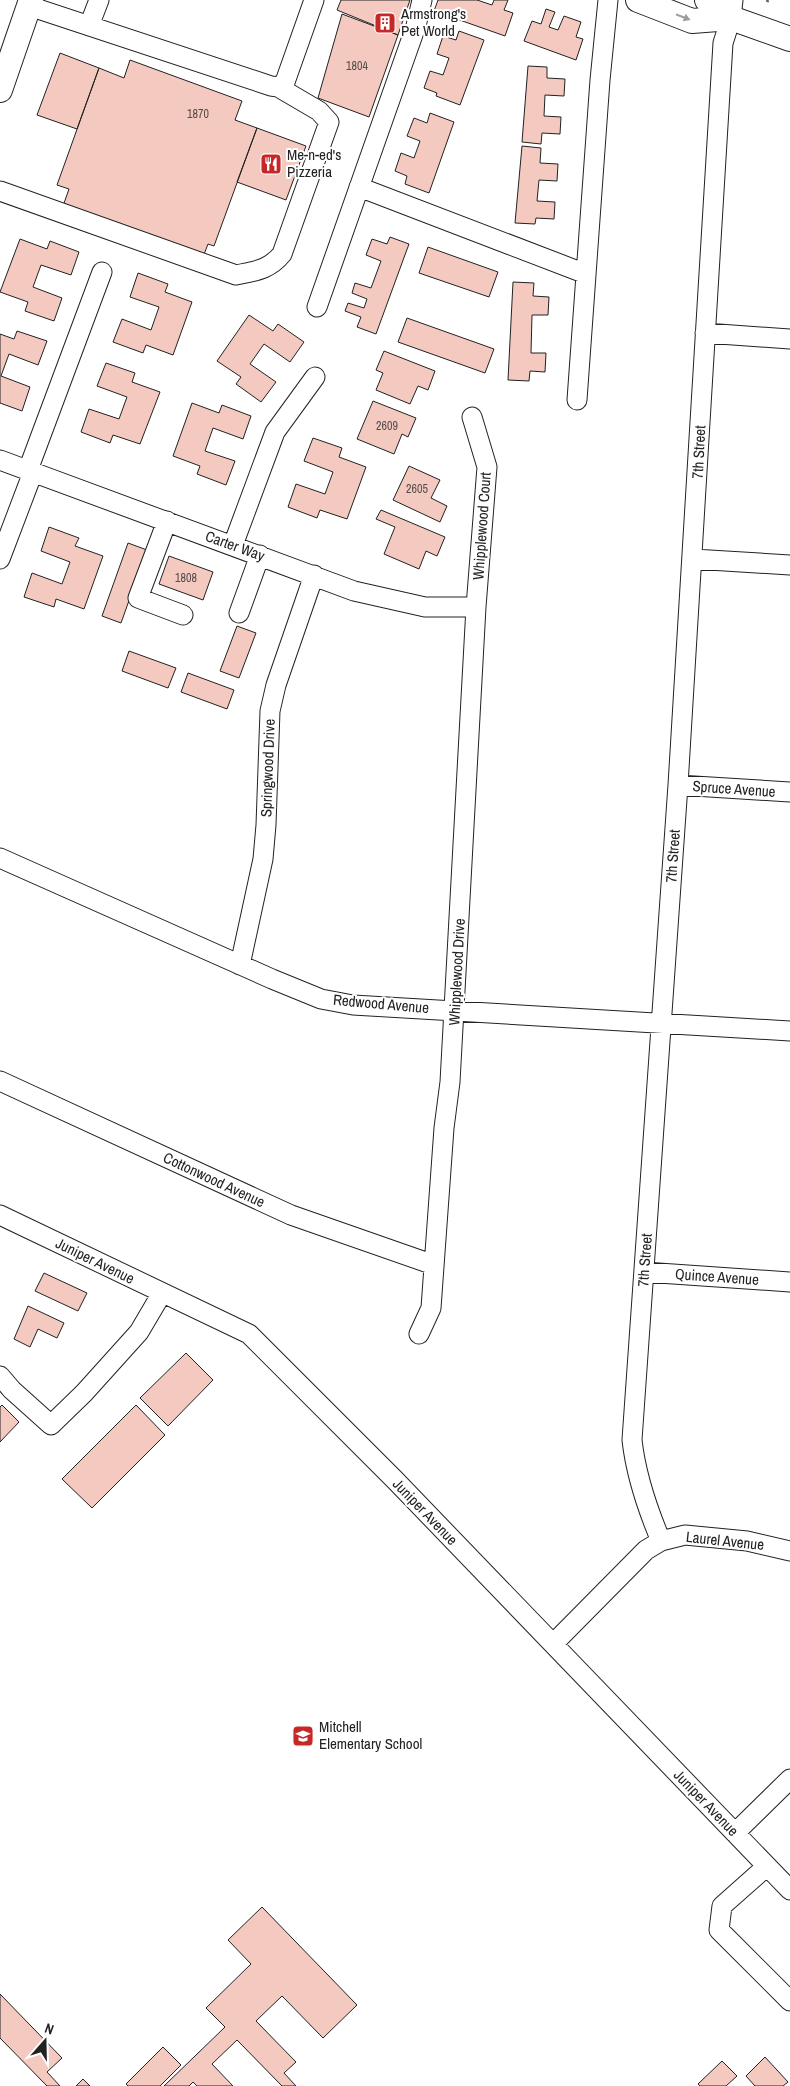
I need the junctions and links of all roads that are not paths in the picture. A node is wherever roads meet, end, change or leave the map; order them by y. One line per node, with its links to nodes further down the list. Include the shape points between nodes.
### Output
1 (99, 0): 9 (street)
2 (314, 0): 11 (street, via 285,82)
3 (422, 0): 13 (street, via 416,26)
4 (608, 0): 16 (street)
5 (638, 0): 8 (main road, one-way to 8, via 692,21)
6 (707, 0): 8 (main road)
7 (30, 3): 9 (street); 12 (main road)
8 (736, 6): 10 (main road); 18 (street, 7th Street, via 723,43)
9 (89, 26): 11 (street)
10 (790, 39)
11 (278, 87): 14 (street, via 319,111 329,122 282,254 274,264 256,271 236,275)
12 (0, 90)
13 (359, 187): 16 (street); 17 (street)
14 (0, 191)
15 (102, 272): 24 (street)
16 (586, 274): 21 (street)
17 (317, 307)
18 (704, 333): 19 (street); 29 (street, 7th Street)
19 (790, 339)
20 (315, 377): 26 (street, via 275,432)
21 (577, 400)
22 (472, 417): 32 (street, Whipplewood Court, via 486,467)
23 (0, 460): 24 (street, Carter Way)
24 (30, 471): 25 (street, Carter Way); 28 (street)
25 (167, 521): 26 (street, Carter Way); 34 (street, via 138,598)
26 (233, 545): 27 (street, Carter Way)
27 (260, 555): 31 (street, Carter Way); 33 (street)
28 (0, 559)
29 (693, 559): 30 (street); 35 (street, 7th Street)
30 (790, 566)
31 (314, 575): 32 (street, Carter Way, via 354,591 424,607); 38 (street, Springwood Drive, via 270,711 263,859)
32 (476, 607): 39 (street, Whipplewood Drive)
33 (239, 613)
34 (183, 615)
35 (678, 785): 36 (street, Spruce Avenue); 40 (street, 7th Street)
36 (790, 792)
37 (0, 858): 38 (street, Redwood Avenue)
38 (240, 965): 39 (street, Redwood Avenue, via 321,999 353,1005)
39 (455, 1011): 40 (street, Redwood Avenue); 44 (street, Whipplewood Drive)
40 (662, 1023): 41 (street, Redwood Avenue); 45 (street, 7th Street)
41 (790, 1031)
42 (0, 1081): 44 (street, Cottonwood Avenue, via 290,1215)
43 (1, 1218): 47 (street, Juniper Avenue)
44 (434, 1265): 48 (street, Whipplewood Drive, via 431,1308)
45 (644, 1272): 46 (street, Quince Avenue); 50 (street, 7th Street, via 632,1440 644,1498)
46 (790, 1282)
47 (162, 1292): 49 (street, via 139,1332 84,1394 51,1425); 52 (street, Juniper Avenue, via 249,1334)
48 (419, 1334)
49 (0, 1376)
50 (661, 1541): 51 (street, Laurel Avenue, via 685,1534 747,1541); 52 (street, via 646,1550)
51 (790, 1551)
52 (553, 1644): 54 (street, Juniper Avenue)
53 (790, 1778): 54 (street)
54 (735, 1833): 55 (street, Juniper Avenue)
55 (767, 1866): 56 (street, Juniper Avenue); 57 (street, via 722,1906 719,1930)
56 (790, 1890)
57 (790, 2001)

